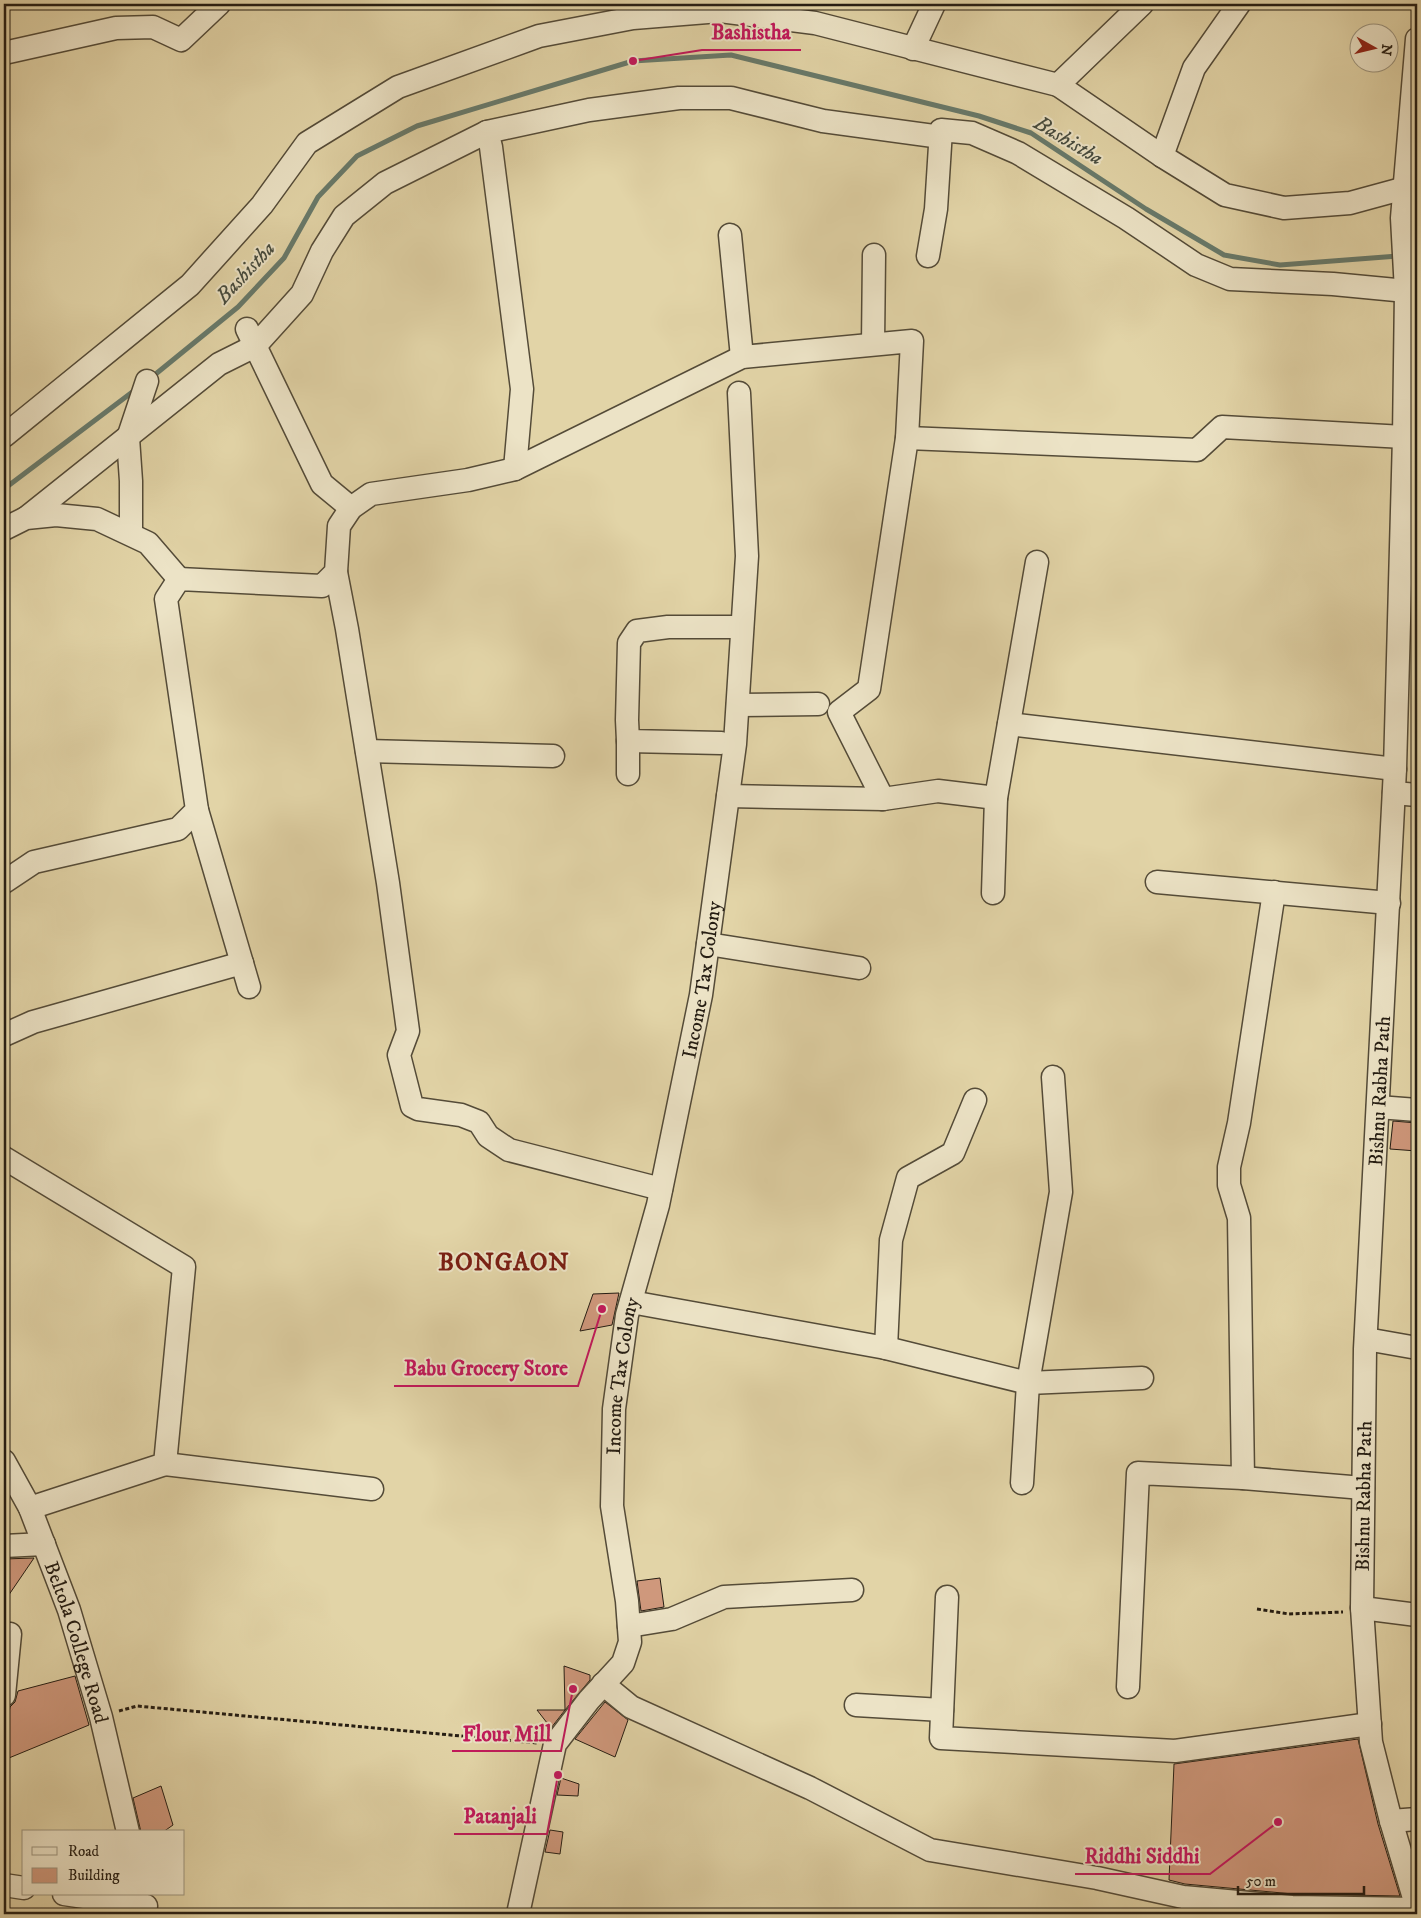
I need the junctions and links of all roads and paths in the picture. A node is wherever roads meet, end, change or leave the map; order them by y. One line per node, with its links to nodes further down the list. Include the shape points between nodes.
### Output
1 (219, 4): 8 (street, via 181,40 153,27 116,28)
2 (934, 4): 7 (street)
3 (1142, 4): 9 (street)
4 (1239, 4): 12 (street, via 1194,68)
5 (634, 11): 7 (street, via 720,11 815,23); 24 (street, via 539,36 398,87 307,143 262,205 190,285)
6 (1417, 39): 13 (street, Bishnu Rabha Path)
7 (913, 49): 9 (street)
8 (4, 53)
9 (1058, 86): 12 (street)
10 (486, 132): 11 (street, via 589,110 680,98 731,98 823,120); 18 (street, via 385,182 344,216 322,251 302,294); 27 (street, via 491,147 522,389)
11 (941, 137): 16 (street, via 936,209); 17 (street, via 942,130 972,133 1018,153 1196,265 1230,279)
12 (1162, 156): 13 (street, via 1225,195 1284,208 1350,203)
13 (1411, 188): 17 (street, Bishnu Rabha Path, via 1402,218 1405,268)
14 (730, 235): 20 (street)
15 (874, 255): 19 (street)
16 (928, 256)
17 (1411, 292): 23 (street, Bishnu Rabha Path)
18 (251, 337): 25 (street); 28 (street, via 322,484)
19 (873, 344): 20 (street); 26 (street, via 912,341)
20 (742, 357): 27 (street)
21 (147, 381): 25 (street)
22 (739, 393): 35 (street, Income Tax Colony, via 747,556)
23 (1408, 423): 26 (street, via 1222,427 1196,450); 36 (street, Bishnu Rabha Path)
24 (4, 436)
25 (128, 438): 29 (street); 31 (street)
26 (908, 438): 49 (street, via 869,689 839,712)
27 (515, 469): 28 (street, via 468,480 371,494)
28 (351, 508): 33 (street, via 339,526)
29 (26, 518): 30 (street); 31 (street, via 56,514 97,519)
30 (4, 529)
31 (131, 533): 34 (street, via 148,543)
32 (1037, 562): 39 (street)
33 (336, 572): 34 (street, via 322,586); 42 (street)
34 (179, 579): 51 (street, via 166,598)
35 (742, 627): 38 (street, Income Tax Colony); 40 (street, via 637,630 629,644)
36 (1408, 630): 44 (street, Bishnu Rabha Path)
37 (818, 704): 38 (street)
38 (738, 705): 50 (street, Income Tax Colony)
39 (1009, 724): 44 (street); 48 (street)
40 (628, 741): 41 (street); 45 (street)
41 (720, 743)
42 (366, 751): 43 (street); 67 (street, via 408,1031 399,1055 412,1106 479,1122 488,1136 509,1150)
43 (552, 756)
44 (1395, 768): 46 (street, Bishnu Rabha Path)
45 (628, 774)
46 (1394, 793): 47 (street); 56 (street, Bishnu Rabha Path)
47 (1417, 795)
48 (996, 798): 49 (street, via 938,791); 55 (street)
49 (883, 799): 50 (street)
50 (727, 807): 57 (street, Income Tax Colony)
51 (197, 810): 52 (street, via 178,829 34,862); 58 (street)
52 (4, 882)
53 (1157, 882): 54 (street)
54 (1274, 892): 56 (street); 76 (street, via 1228,1185 1239,1218)
55 (993, 893)
56 (1389, 902): 64 (street, Bishnu Rabha Path)
57 (708, 944): 59 (street); 67 (street, Income Tax Colony, via 701,995)
58 (242, 963): 60 (street); 61 (street, via 33,1022)
59 (859, 968)
60 (249, 987)
61 (4, 1035)
62 (1053, 1077): 73 (street, via 1062,1192)
63 (975, 1100): 70 (street, via 953,1153 908,1178 891,1240)
64 (1378, 1107): 65 (street); 69 (street, Bishnu Rabha Path)
65 (1417, 1110)
66 (4, 1158): 75 (street, via 184,1266)
67 (661, 1189): 68 (street, Income Tax Colony)
68 (631, 1302): 70 (street); 88 (street, Income Tax Colony, via 614,1409 612,1506)
69 (1366, 1339): 71 (street); 78 (street, Bishnu Rabha Path)
70 (886, 1348): 73 (street)
71 (1417, 1348)
72 (1142, 1378): 73 (street)
73 (1028, 1383): 77 (street)
74 (4, 1462): 80 (street, Beltola College Road)
75 (165, 1464): 79 (street); 80 (street)
76 (1243, 1478): 78 (street); 91 (street, via 1138,1473)
77 (1022, 1483)
78 (1363, 1488): 86 (street, Bishnu Rabha Path)
79 (372, 1489)
80 (30, 1508): 81 (street, Beltola College Road)
81 (44, 1544): 82 (street); 95 (street, Beltola College Road, via 69,1610)
82 (4, 1546)
83 (852, 1590): 88 (street, via 724,1597 672,1618)
84 (948, 1597): 94 (street)
85 (1257, 1609): 86 (path, via 1289,1614)
86 (1357, 1610): 87 (street); 96 (street, Bishnu Rabha Path)
87 (1417, 1615)
88 (629, 1626): 90 (street, Income Tax Colony, via 630,1642 623,1663)
89 (10, 1634): 92 (street)
90 (603, 1684): 97 (street, Income Tax Colony); 105 (street, via 631,1707 810,1788 930,1850 1097,1878 1183,1897 1292,1906)
91 (1128, 1687)
92 (4, 1695)
93 (856, 1704): 94 (street)
94 (942, 1710): 96 (street, via 941,1738 1175,1751)
95 (101, 1717): 97 (path, via 138,1706); 100 (street, Beltola College Road)
96 (1370, 1724): 99 (street, Bishnu Rabha Path, via 1371,1742)
97 (555, 1744): 106 (street, Income Tax Colony)
98 (1417, 1819): 99 (street)
99 (1391, 1821): 105 (street, Bishnu Rabha Path)
100 (128, 1830)
101 (4, 1885): 102 (street)
102 (22, 1888)
103 (79, 1896): 104 (street)
104 (146, 1905)
105 (1417, 1909)
106 (518, 1914)

